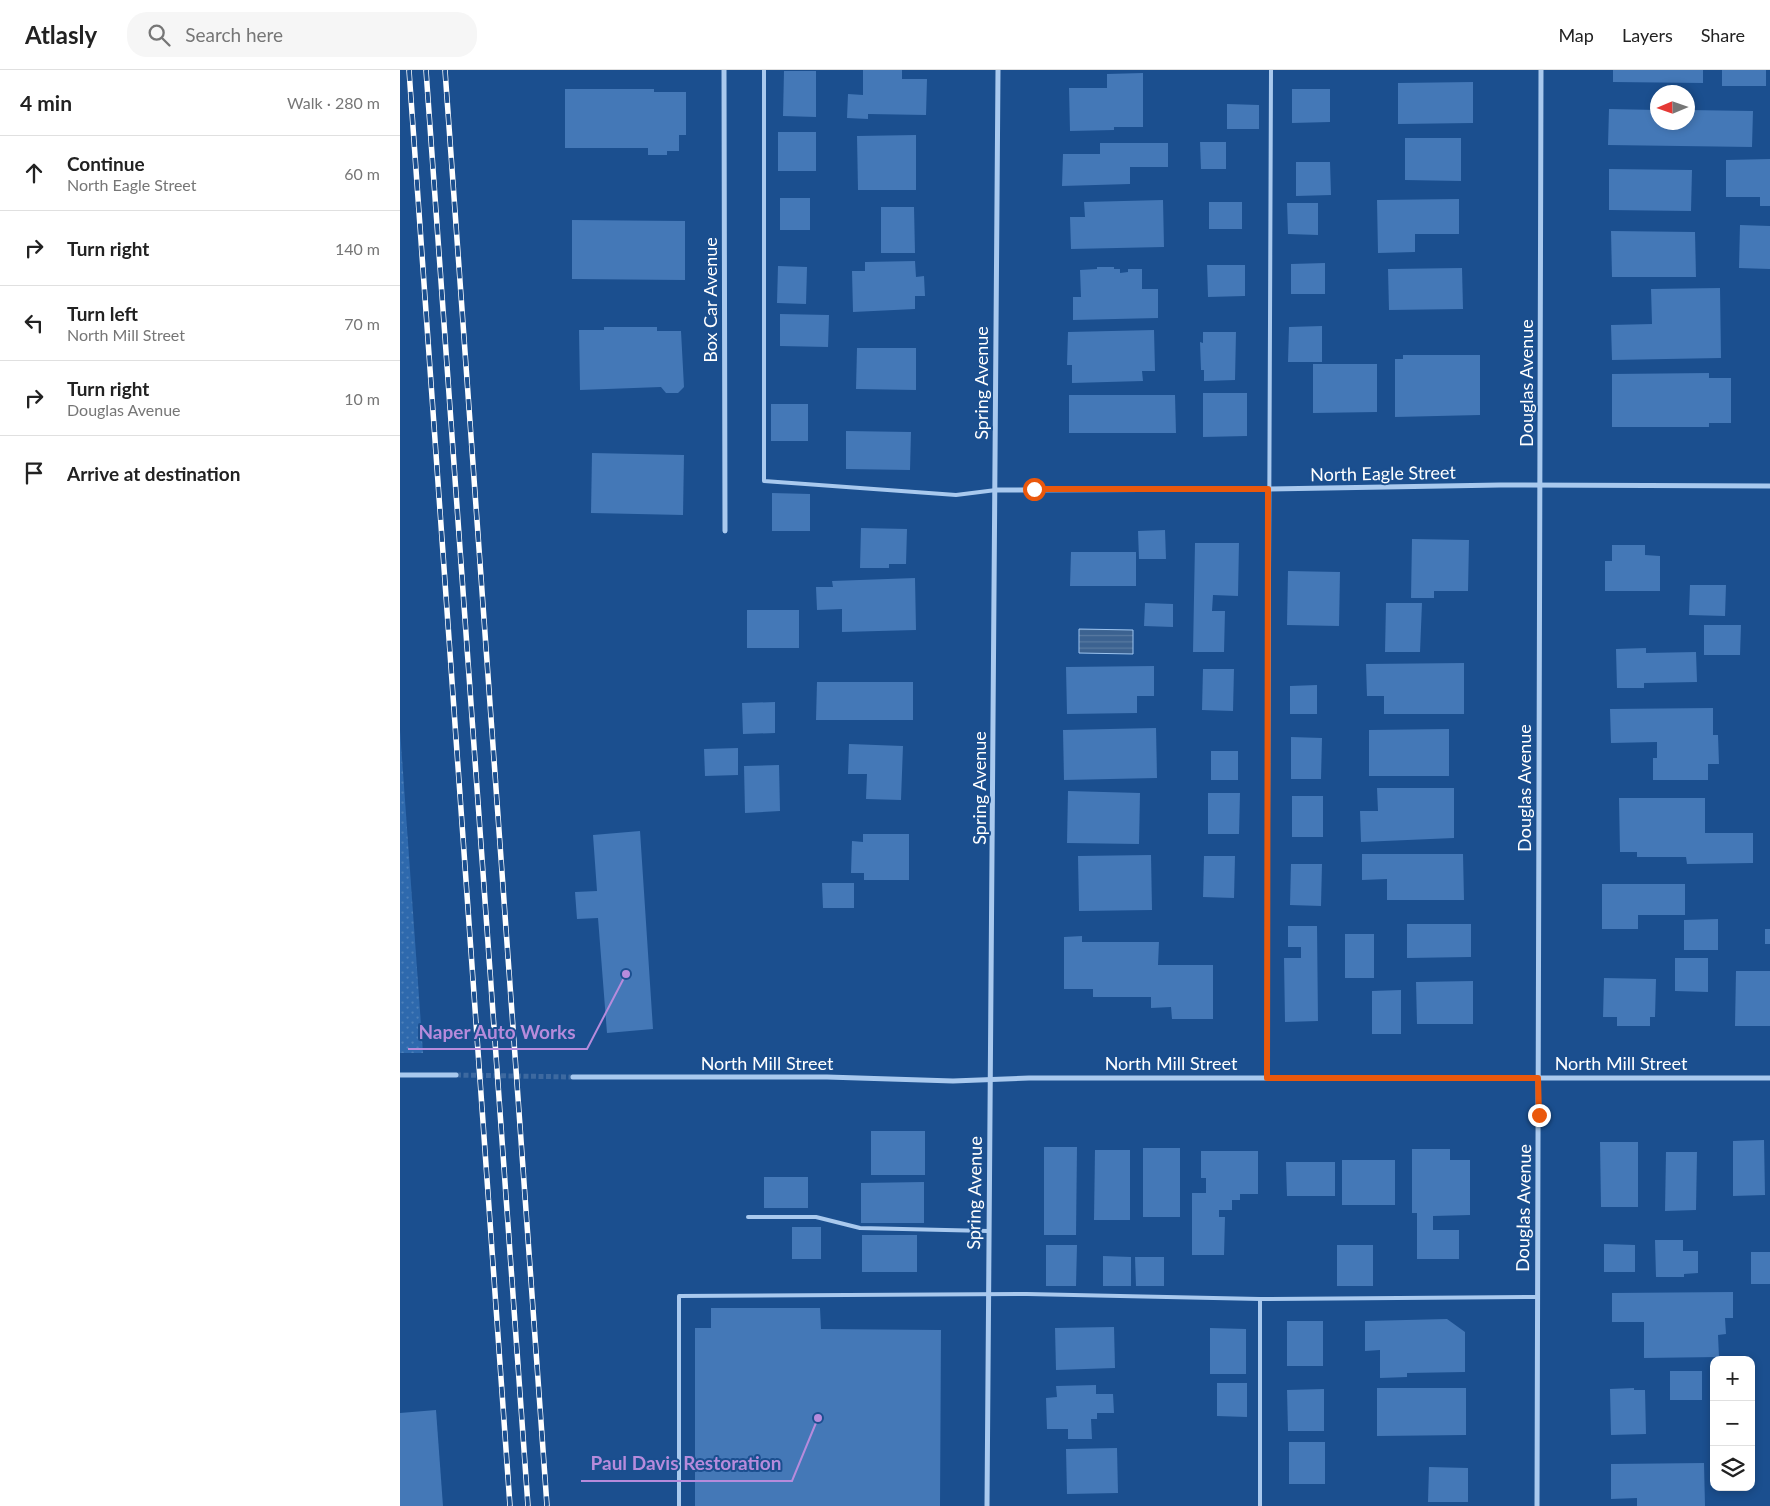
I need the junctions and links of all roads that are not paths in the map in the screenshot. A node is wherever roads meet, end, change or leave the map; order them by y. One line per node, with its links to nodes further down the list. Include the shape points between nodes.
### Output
1 (724, 70): 10 (street, Box Car Avenue)
2 (764, 70): 9 (lane, via 764,482 956,495)
3 (998, 70): 9 (street, Spring Avenue)
4 (1271, 70): 8 (lane)
5 (1541, 70): 6 (street, Douglas Avenue)
6 (1540, 485): 7 (street, North Eagle Street); 8 (street, North Eagle Street); 15 (street, Douglas Avenue)
7 (1770, 486)
8 (1268, 489): 9 (street, North Eagle Street); 14 (lane)
9 (996, 490): 17 (street, Spring Avenue)
10 (725, 531)
11 (400, 1075): 12 (street)
12 (456, 1075)
13 (573, 1077): 17 (street, North Mill Street)
14 (1267, 1078): 15 (street, North Mill Street); 17 (street, North Mill Street)
15 (1538, 1078): 16 (street, North Mill Street); 21 (street, Douglas Avenue)
16 (1770, 1078)
17 (991, 1079): 19 (street, Spring Avenue)
18 (748, 1217): 19 (lane, via 816,1217 860,1228)
19 (988, 1231): 20 (street, Spring Avenue)
20 (988, 1294): 22 (lane); 23 (lane, via 679,1296); 24 (street, Spring Avenue)
21 (1537, 1297): 22 (lane); 26 (street, Douglas Avenue)
22 (1260, 1299): 25 (lane)
23 (679, 1506)
24 (987, 1506)
25 (1260, 1506)
26 (1538, 1506)

